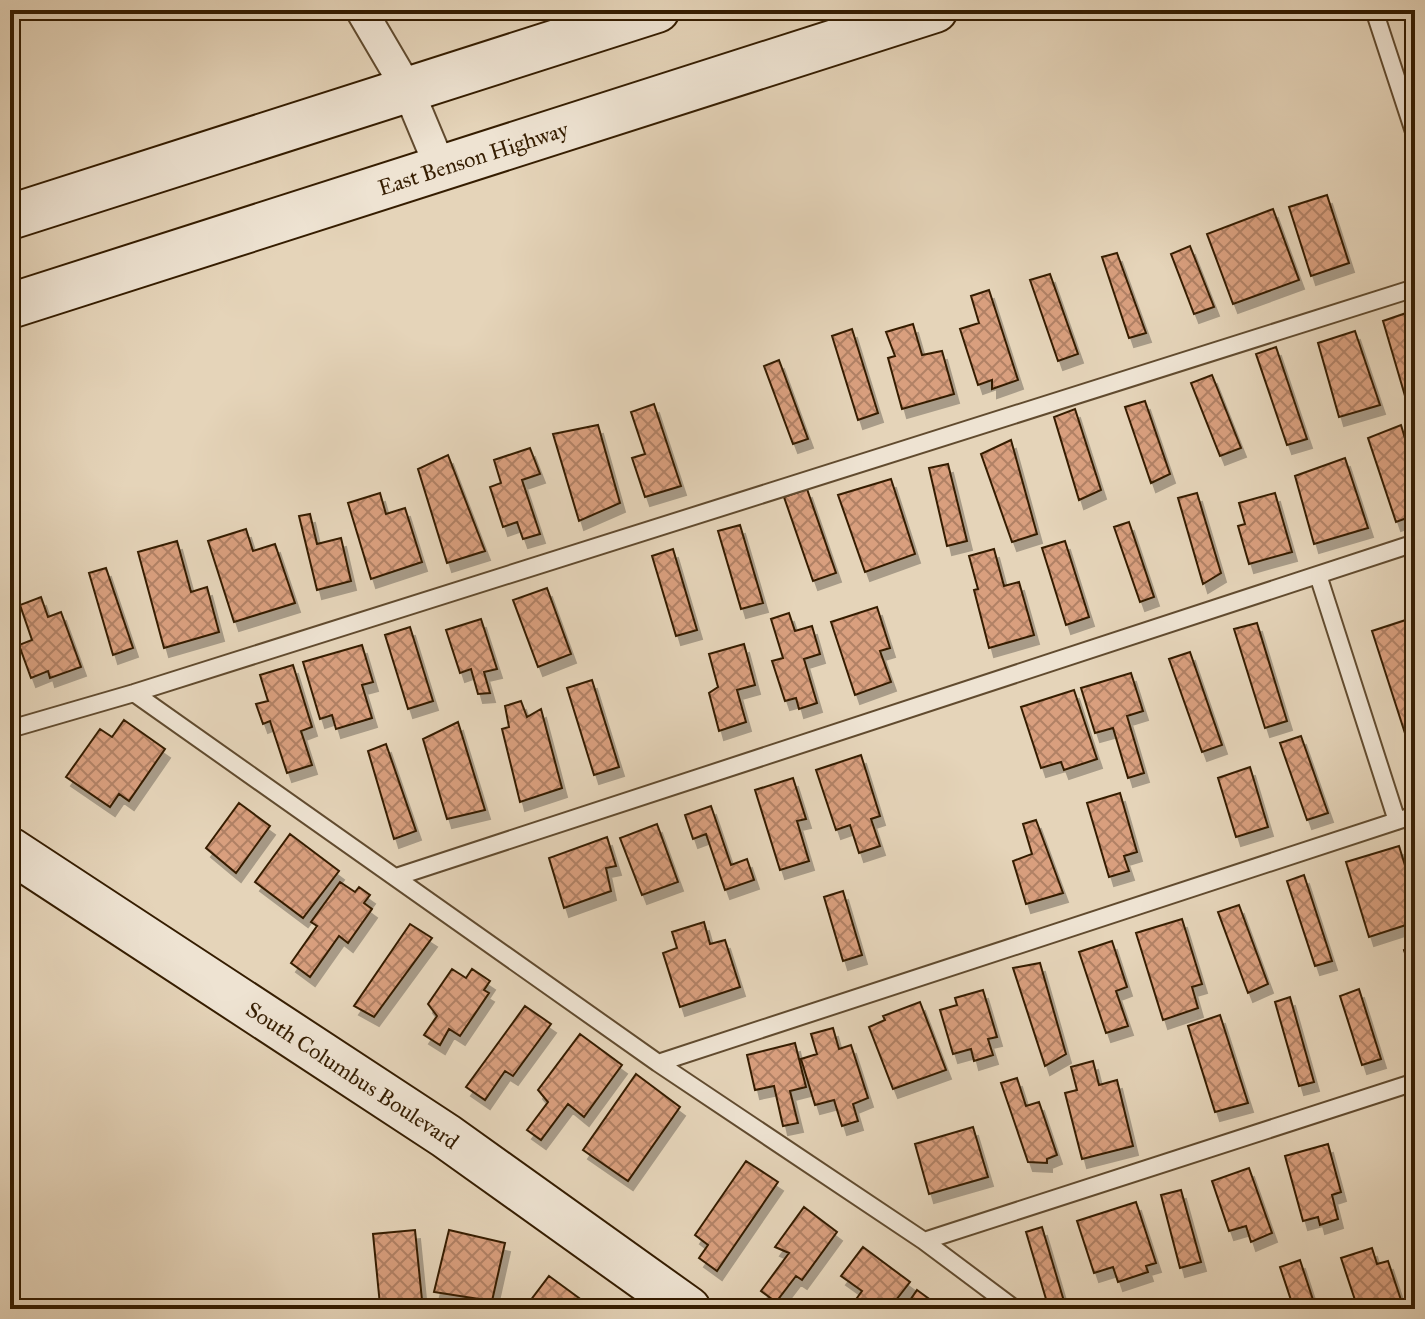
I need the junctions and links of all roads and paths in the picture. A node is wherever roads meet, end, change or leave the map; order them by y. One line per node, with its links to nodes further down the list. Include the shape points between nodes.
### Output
1 (361, 10): 5 (street)
2 (657, 10): 5 (main road)
3 (935, 10): 7 (main road, East Benson Highway)
4 (1374, 10): 6 (lane)
5 (408, 90): 7 (street); 8 (main road)
6 (1414, 127)
7 (441, 169): 10 (main road, East Benson Highway)
8 (10, 217)
9 (1415, 288): 13 (lane)
10 (10, 306)
11 (1415, 543): 12 (lane)
12 (1318, 575): 16 (lane); 18 (lane)
13 (134, 693): 14 (lane); 18 (lane)
14 (10, 729)
15 (1415, 815): 16 (lane)
16 (1397, 821): 19 (lane)
17 (10, 850): 22 (main road, South Columbus Boulevard, via 446,1136)
18 (396, 877): 19 (lane)
19 (658, 1063): 21 (lane)
20 (1415, 1082): 21 (lane)
21 (924, 1241): 23 (lane)
22 (688, 1309)
23 (1015, 1309)

